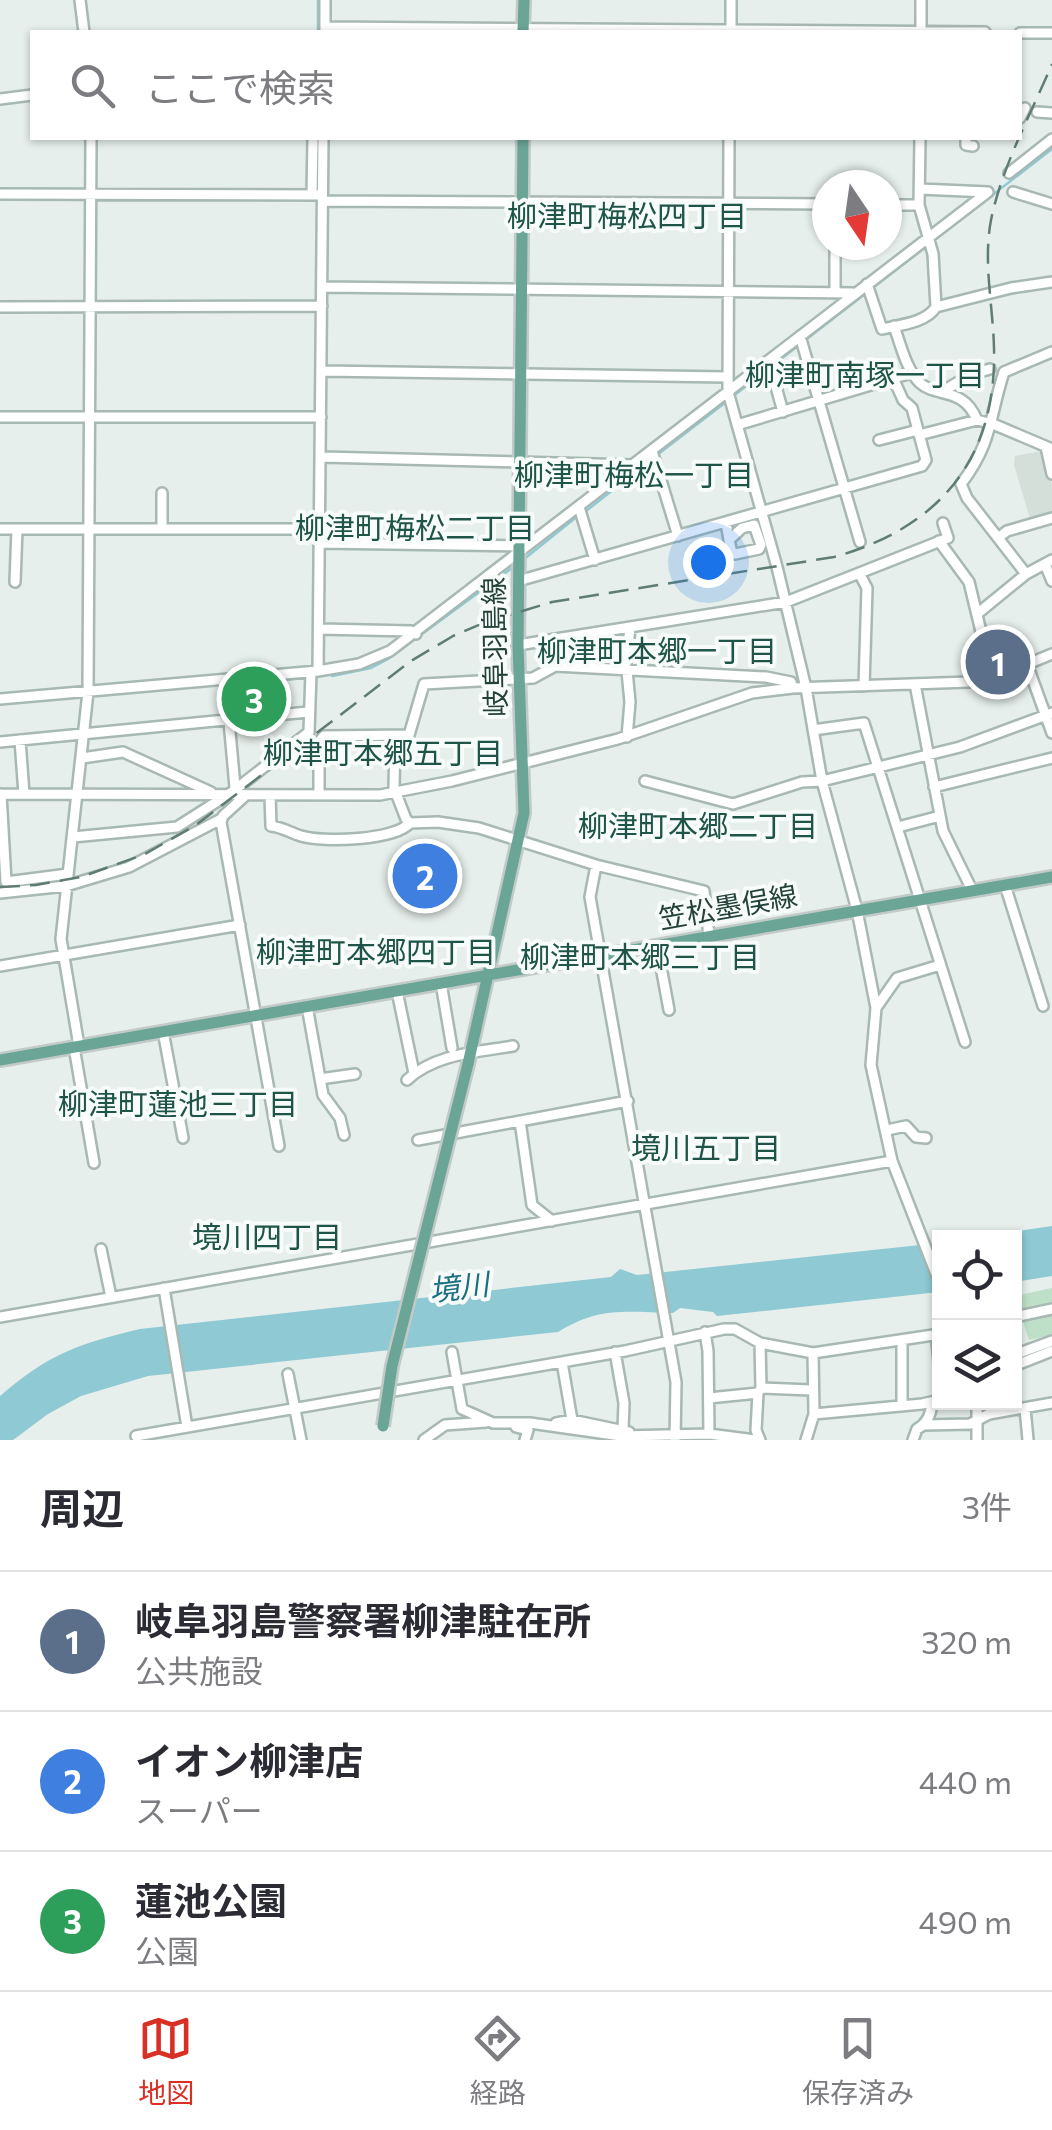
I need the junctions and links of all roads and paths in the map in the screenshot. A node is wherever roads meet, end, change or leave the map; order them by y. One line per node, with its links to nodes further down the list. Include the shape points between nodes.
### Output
1 (80, 0): 6 (street)
2 (325, 0): 7 (street)
3 (524, 0): 8 (main road)
4 (731, 0): 9 (street)
5 (921, 0): 10 (street)
6 (84, 30)
7 (325, 30)
8 (524, 30)
9 (731, 30)
10 (921, 30)
11 (1022, 33): 12 (street)
12 (1052, 33)
13 (30, 95): 14 (street)
14 (0, 99)
15 (1037, 112): 16 (street)
16 (1052, 113)
17 (1052, 139): 24 (street)
18 (90, 140): 28 (street)
19 (312, 140): 29 (street)
20 (323, 140): 29 (street)
21 (523, 140): 30 (main road, 岐阜羽島線)
22 (729, 140): 31 (street)
23 (920, 140): 25 (street)
24 (1009, 173)
25 (920, 189): 35 (street); 36 (street, via 988,192)
26 (1014, 192): 34 (street)
27 (0, 194): 28 (street)
28 (90, 194): 29 (street); 46 (street)
29 (319, 197): 30 (street); 40 (street)
30 (522, 202): 31 (street); 41 (main road, 岐阜羽島線)
31 (729, 203): 32 (street); 42 (street)
32 (812, 204)
33 (902, 204): 35 (street)
34 (1052, 204)
35 (919, 205): 36 (street)
36 (929, 236): 39 (street); 48 (street)
37 (835, 260): 43 (street)
38 (1052, 282): 48 (street)
39 (867, 284): 44 (street); 49 (street, via 882,329)
40 (322, 287): 41 (street); 47 (street)
41 (522, 288): 42 (street); 55 (main road, 岐阜羽島線)
42 (728, 291): 43 (street); 57 (street)
43 (835, 292): 44 (street)
44 (853, 294): 50 (street)
45 (0, 306): 46 (street)
46 (90, 306): 47 (street); 64 (street)
47 (322, 306): 53 (street)
48 (936, 307): 49 (street, via 924,318)
49 (894, 326): 54 (street)
50 (800, 336): 60 (street); 61 (street)
51 (1052, 352): 67 (street, via 1004,372)
52 (990, 369): 59 (street)
53 (323, 371): 55 (street); 65 (street)
54 (910, 373): 58 (street); 59 (street)
55 (521, 376): 57 (street); 74 (main road, 岐阜羽島線)
56 (773, 376): 62 (street)
57 (728, 377): 60 (street)
58 (894, 380): 61 (street); 69 (street)
59 (943, 391): 66 (street, via 970,407)
60 (728, 392): 68 (street); 72 (street)
61 (820, 401): 62 (street); 77 (street)
62 (782, 412): 68 (street)
63 (0, 417): 64 (street)
64 (90, 418): 65 (street); 86 (street)
65 (321, 418): 73 (street)
66 (977, 420): 67 (street); 69 (street)
67 (993, 424): 71 (street); 90 (street, via 961,484)
68 (737, 425): 80 (street)
69 (918, 432): 70 (street); 77 (street, via 922,466)
70 (880, 440)
71 (1049, 448): 76 (street)
72 (652, 451): 75 (street); 89 (street)
73 (322, 457): 74 (street); 88 (street)
74 (520, 460): 75 (street); 95 (main road, 岐阜羽島線)
75 (634, 464): 79 (street)
76 (1052, 474)
77 (846, 489): 80 (street); 92 (street)
78 (162, 493): 87 (street)
79 (579, 507): 95 (street); 96 (street)
80 (762, 512): 82 (street); 103 (street)
81 (1052, 518): 90 (street)
82 (726, 523): 89 (street); 91 (street)
83 (943, 523): 93 (street, via 948,538)
84 (16, 528): 85 (street); 86 (street); 101 (street)
85 (0, 529)
86 (90, 529): 87 (street); 119 (street)
87 (162, 529): 88 (street)
88 (320, 530): 94 (street)
89 (678, 536): 96 (street)
90 (998, 538): 99 (street)
91 (730, 540)
92 (860, 542)
93 (939, 542): 98 (street); 104 (street, via 970,582)
94 (320, 543): 95 (street); 106 (street)
95 (519, 550): 100 (main road, 岐阜羽島線); 107 (street)
96 (596, 560): 100 (street)
97 (1049, 562): 99 (street); 102 (street)
98 (859, 573): 103 (street); 116 (street, via 867,588)
99 (1026, 574): 104 (street)
100 (518, 581): 108 (main road, 岐阜羽島線)
101 (16, 582)
102 (1052, 582)
103 (786, 602): 105 (street); 118 (street)
104 (977, 614): 113 (street)
105 (630, 628): 108 (street); 112 (street)
106 (320, 630): 107 (street); 111 (street)
107 (416, 634): 111 (street, via 377,658)
108 (518, 645): 114 (main road, 岐阜羽島線)
109 (1052, 654): 110 (street)
110 (1027, 664): 113 (street); 122 (street)
111 (314, 671): 119 (street); 121 (street)
112 (626, 672): 114 (street, via 555,666); 117 (street, via 766,677 791,682); 128 (street)
113 (992, 677): 115 (street)
114 (519, 680): 127 (street, via 424,684 408,735); 134 (main road, 岐阜羽島線)
115 (915, 684): 116 (street); 131 (street)
116 (864, 686): 118 (street)
117 (792, 688): 118 (street); 128 (street, via 735,697)
118 (806, 688): 124 (street)
119 (88, 692): 120 (street); 126 (street)
120 (0, 700)
121 (308, 712): 123 (street); 138 (street, via 309,732)
122 (1049, 714): 125 (street); 131 (street)
123 (229, 721): 126 (street); 138 (street)
124 (813, 730): 135 (street, via 864,723); 137 (street)
125 (1052, 733)
126 (85, 734): 129 (street); 132 (street)
127 (395, 737): 140 (street); 147 (street, via 324,736)
128 (627, 737): 134 (street)
129 (20, 740): 130 (street); 142 (street)
130 (0, 742)
131 (927, 756): 135 (street); 139 (street)
132 (82, 758): 143 (street); 144 (street, via 123,752)
133 (1052, 758): 139 (street)
134 (523, 763): 140 (street); 153 (main road, 岐阜羽島線)
135 (880, 767): 137 (street); 151 (street)
136 (645, 781): 137 (street, via 732,804)
137 (822, 782): 163 (street)
138 (235, 787): 144 (street)
139 (934, 787): 148 (street)
140 (398, 793): 147 (street); 150 (street)
141 (0, 794): 142 (street); 155 (street)
142 (24, 794): 143 (street)
143 (78, 794): 144 (street); 152 (street)
144 (221, 795): 145 (street); 152 (street, via 177,827)
145 (246, 795): 146 (street); 149 (street)
146 (270, 795): 147 (street); 150 (street, via 271,826 302,837 380,836)
147 (318, 795)
148 (940, 816): 151 (street); 160 (street)
149 (221, 820): 159 (street, via 151,858); 164 (street)
150 (410, 823): 153 (street, via 459,824)
151 (898, 828): 162 (street)
152 (73, 837): 156 (street)
153 (518, 842): 154 (street); 171 (main road, 岐阜羽島線)
154 (596, 866): 165 (street, via 704,891); 168 (street, via 590,896)
155 (2, 867): 156 (street, via 6,882)
156 (68, 874): 159 (street)
157 (1052, 876): 158 (main road, 笠松墨俣線)
158 (1006, 885): 160 (main road, 笠松墨俣線); 175 (street)
159 (66, 886): 161 (street); 167 (street)
160 (972, 890): 162 (main road, 笠松墨俣線)
161 (0, 894)
162 (921, 899): 163 (main road, 笠松墨俣線); 170 (street)
163 (857, 910): 165 (main road, 笠松墨俣線); 176 (street)
164 (240, 925): 167 (street); 178 (street)
165 (710, 936): 166 (main road, 笠松墨俣線)
166 (657, 945): 168 (main road, 笠松墨俣線); 177 (street)
167 (62, 955): 169 (street); 181 (street)
168 (601, 955): 171 (main road, 笠松墨俣線); 188 (street)
169 (0, 966)
170 (940, 966): 176 (street, via 897,978); 180 (street)
171 (488, 974): 172 (main road, 笠松墨俣線); 184 (main road, 岐阜羽島線)
172 (442, 983): 173 (main road, 笠松墨俣線); 183 (street)
173 (397, 991): 174 (main road, 笠松墨俣線); 184 (street, via 411,1077 446,1058)
174 (307, 1006): 178 (main road, 笠松墨俣線); 187 (street)
175 (1043, 1006)
176 (876, 1008): 190 (street, via 871,1065)
177 (669, 1010)
178 (258, 1014): 179 (main road, 笠松墨俣線); 195 (street)
179 (163, 1031): 181 (main road, 笠松墨俣線); 192 (street)
180 (965, 1042)
181 (76, 1046): 185 (main road, 笠松墨俣線); 197 (street)
182 (513, 1046): 184 (street)
183 (452, 1048)
184 (469, 1059): 250 (main road, 岐阜羽島線, bridge, via 392,1366)
185 (0, 1060)
186 (355, 1074): 187 (street)
187 (320, 1079): 191 (street)
188 (628, 1101): 189 (street); 198 (street)
189 (520, 1121): 194 (street); 199 (street, via 532,1206)
190 (887, 1130): 193 (street, via 906,1126); 196 (street)
191 (344, 1135)
192 (183, 1138)
193 (926, 1138)
194 (418, 1140)
195 (280, 1146)
196 (892, 1161): 198 (street); 201 (street)
197 (94, 1163)
198 (645, 1205): 199 (street); 209 (street)
199 (552, 1221): 202 (street)
200 (101, 1249): 203 (street)
201 (932, 1266)
202 (164, 1288): 203 (street); 240 (street)
203 (110, 1297): 206 (street)
204 (1052, 1309): 205 (street)
205 (1022, 1315)
206 (0, 1316)
207 (704, 1332): 209 (street); 212 (street, via 735,1330); 224 (street)
208 (932, 1335): 210 (street)
209 (668, 1336): 215 (street); 247 (street, via 676,1382)
210 (902, 1340): 217 (street); 227 (street)
211 (1052, 1341): 216 (street)
212 (760, 1343): 217 (street); 223 (street)
213 (1052, 1351): 219 (street)
214 (452, 1352): 221 (street)
215 (615, 1352): 218 (street); 241 (street)
216 (1022, 1352)
217 (813, 1353): 222 (street)
218 (562, 1362): 221 (street); 234 (street)
219 (1022, 1363)
220 (288, 1374): 228 (street)
221 (457, 1380): 228 (street); 231 (street)
222 (811, 1390): 223 (street); 233 (street)
223 (759, 1391): 224 (street); 253 (street)
224 (709, 1398): 243 (street)
225 (932, 1400): 227 (street)
226 (1052, 1404): 229 (street)
227 (902, 1406): 233 (street)
228 (295, 1408): 240 (street); 249 (street)
229 (1025, 1408): 235 (street); 257 (street)
230 (932, 1409): 237 (street)
231 (462, 1410): 236 (street); 238 (street)
232 (976, 1410): 235 (street)
233 (814, 1414): 254 (street)
234 (572, 1420): 239 (street); 241 (street)
235 (976, 1422): 237 (street); 256 (street)
236 (493, 1423): 238 (street); 239 (street); 244 (street)
237 (924, 1425): 255 (street)
238 (443, 1426): 251 (street); 252 (street)
239 (554, 1426): 242 (street); 244 (street); 248 (street)
240 (187, 1427): 245 (street)
241 (624, 1430): 246 (street)
242 (596, 1433): 246 (street); 248 (street)
243 (709, 1434): 247 (street); 253 (street)
244 (527, 1435)
245 (136, 1436)
246 (638, 1437): 247 (street)
247 (674, 1437)
248 (581, 1439)
249 (301, 1440)
250 (380, 1440)
251 (424, 1440)
252 (446, 1440)
253 (758, 1440)
254 (806, 1440)
255 (914, 1440)
256 (977, 1440)
257 (1028, 1440)

